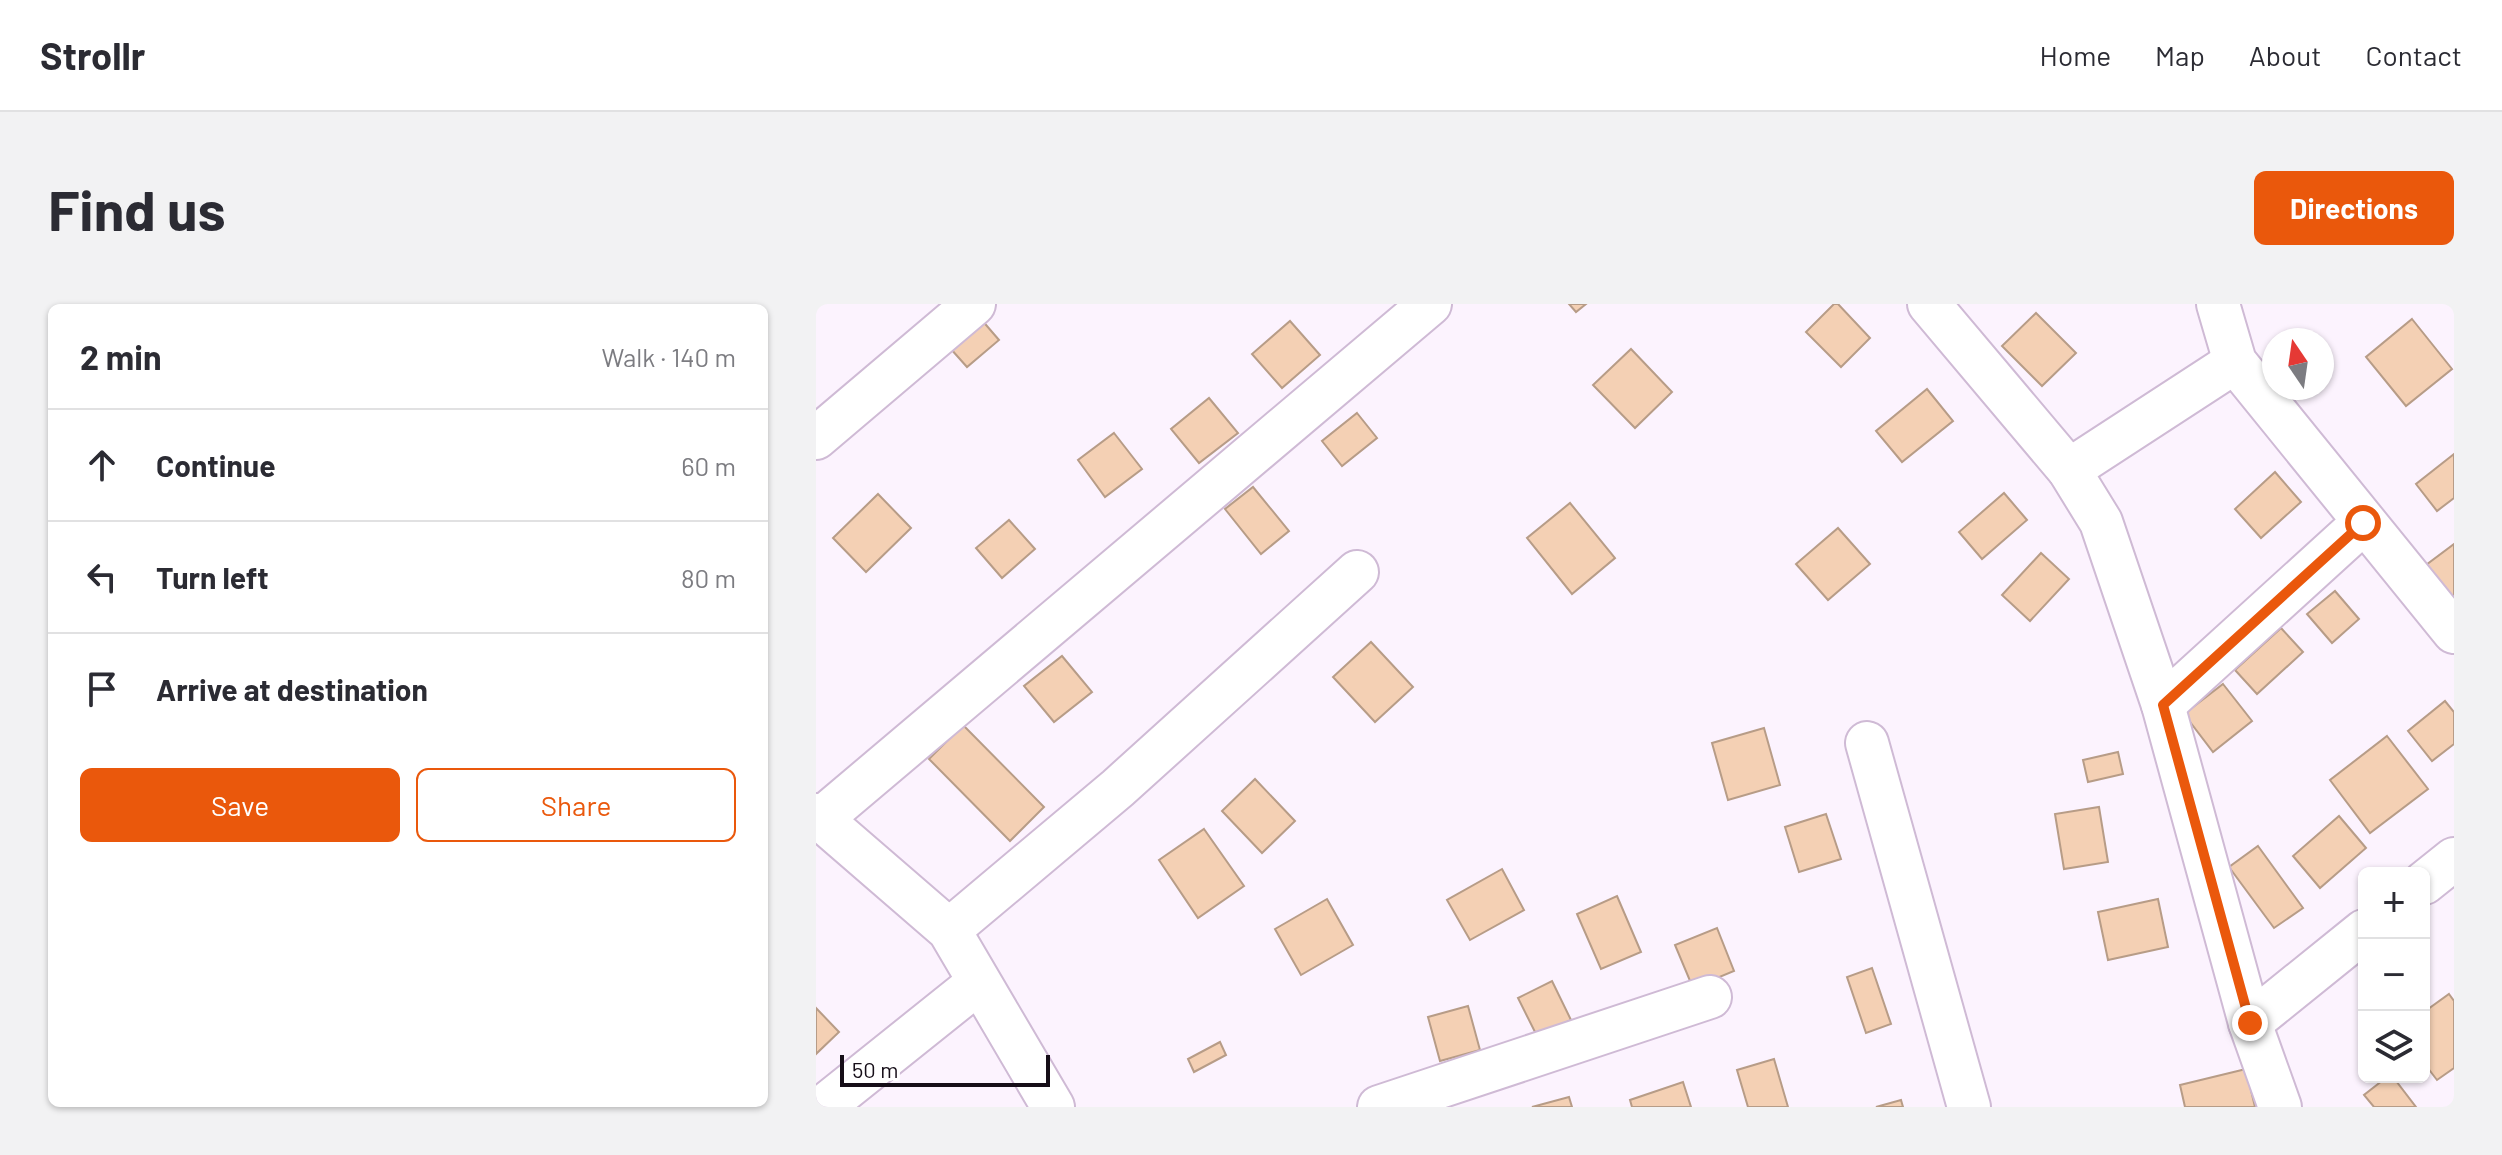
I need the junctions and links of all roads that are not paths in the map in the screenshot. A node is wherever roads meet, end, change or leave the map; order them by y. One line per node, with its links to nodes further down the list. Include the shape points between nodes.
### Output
1 (974, 304): 6 (street)
2 (1430, 304): 13 (street)
3 (1929, 304): 7 (street)
4 (2218, 304): 5 (street)
5 (2235, 362): 7 (street); 8 (street)
6 (816, 438)
7 (2069, 470): 11 (street, via 2101,522)
8 (2363, 523): 10 (street); 11 (street)
9 (1357, 572): 16 (street, via 1118,788)
10 (2454, 632)
11 (2163, 705): 20 (street)
12 (1867, 743): 24 (street)
13 (818, 817): 16 (street)
14 (2454, 859): 15 (street)
15 (2430, 878)
16 (949, 930): 18 (street)
17 (2358, 936): 20 (street)
18 (978, 983): 21 (street); 22 (street)
19 (1710, 997): 23 (street)
20 (2250, 1023): 25 (street)
21 (823, 1107)
22 (1053, 1107)
23 (1379, 1107)
24 (1969, 1107)
25 (2280, 1107)

